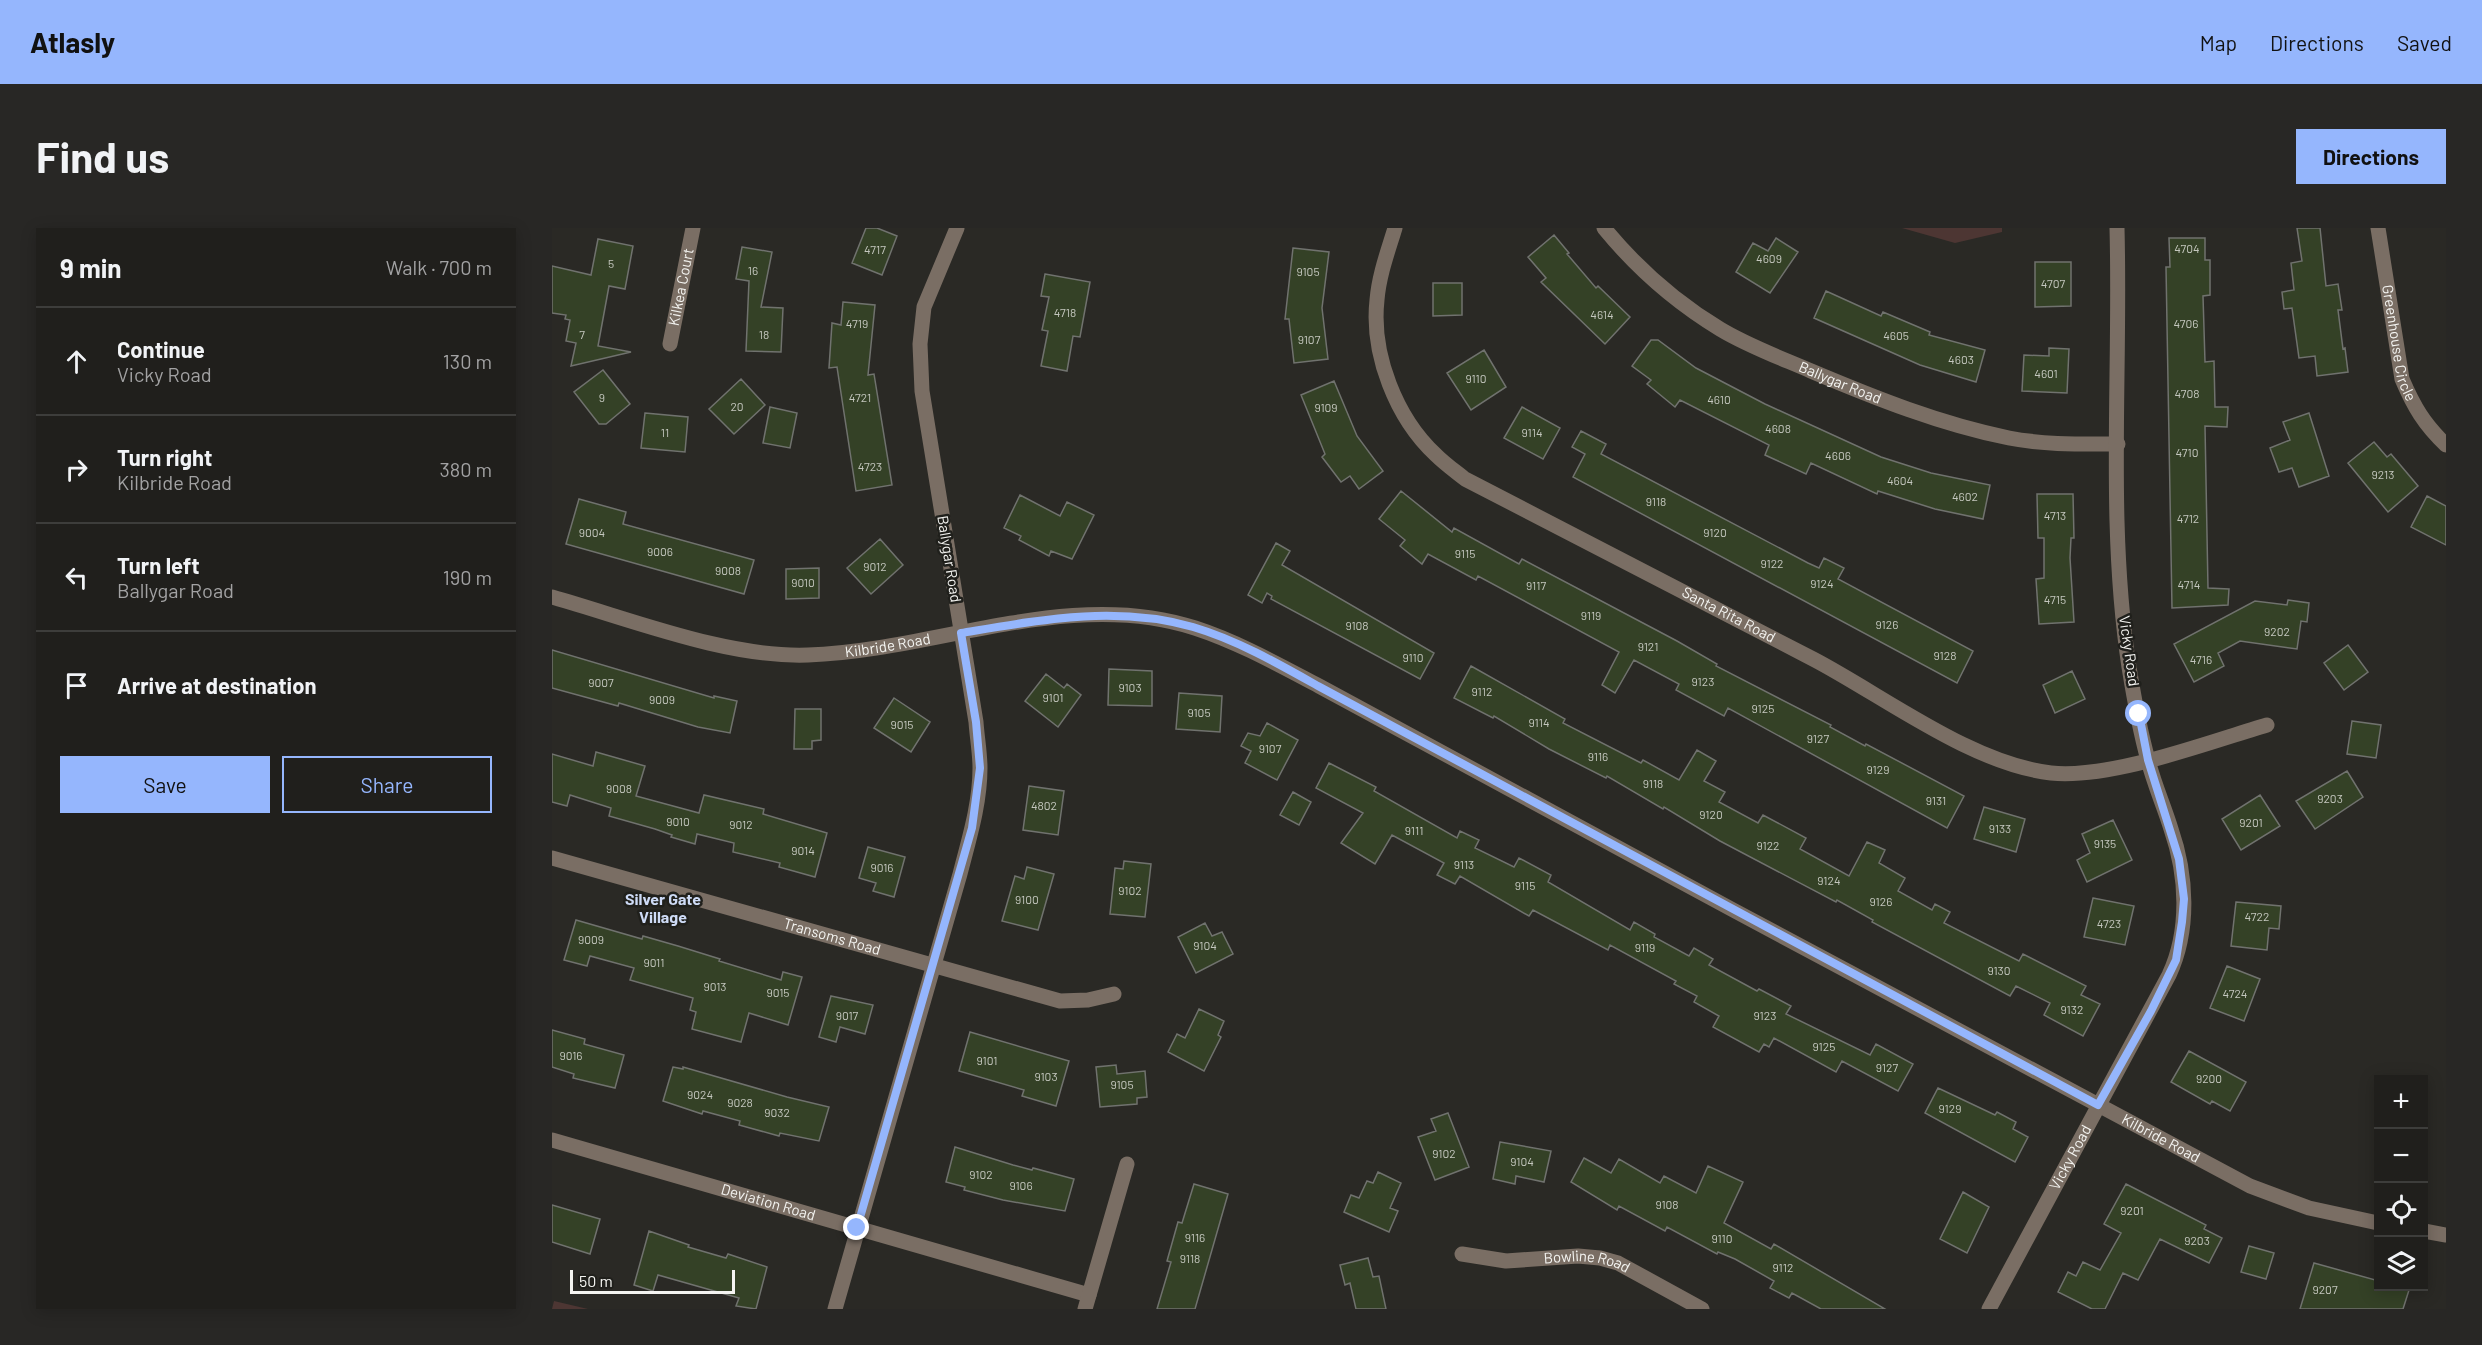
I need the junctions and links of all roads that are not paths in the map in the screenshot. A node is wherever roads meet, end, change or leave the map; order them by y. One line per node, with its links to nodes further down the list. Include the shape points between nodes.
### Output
1 (693, 228): 7 (street, Kilkea Court)
2 (957, 228): 11 (street, Ballygar Road, via 924,307 920,344 922,391)
3 (1395, 228): 13 (street, Santa Rita Road, via 1376,300 1377,336 1384,370 1414,429 1435,454 1465,478 1816,661 1992,758 2052,773 2092,772)
4 (1604, 228): 8 (street, Ballygar Road, via 1650,277 1721,330 1868,395 1959,426 2011,438 2062,444)
5 (2117, 228): 8 (street, Vicky Road)
6 (2378, 228): 9 (street, Greenhouse Circle, via 2402,379 2426,426)
7 (670, 344)
8 (2118, 444): 13 (street, Vicky Road, via 2119,572 2129,667)
9 (2446, 445)
10 (552, 597): 11 (street, Kilbride Road, via 710,643 769,654 846,653)
11 (961, 633): 15 (street, Ballygar Road, via 976,722 978,793 969,840); 17 (street, Kilbride Road, via 1074,615 1119,615 1158,619 1215,636 1310,681)
12 (2267, 725): 13 (street, Santa Rita Road)
13 (2148, 760): 17 (street, Vicky Road, via 2179,859 2184,899 2182,922 2176,960)
14 (552, 858): 15 (street, Transoms Road)
15 (932, 965): 16 (street, Transoms Road, via 1060,1001); 21 (street, Ballygar Road)
16 (1114, 994)
17 (2098, 1105): 20 (street, Kilbride Road, via 2250,1186 2308,1208); 28 (street, Vicky Road)
18 (552, 1140): 21 (street, Deviation Road)
19 (1127, 1164): 25 (street, Deviation Road)
20 (2374, 1222)
21 (857, 1228): 25 (street, Deviation Road); 26 (street, Ballygar Road)
22 (2428, 1232): 23 (street)
23 (2446, 1235)
24 (1462, 1254): 27 (street, Bowline Road, via 1506,1261 1600,1258 1618,1263)
25 (1087, 1302)
26 (835, 1309)
27 (1702, 1309)
28 (1989, 1309)

